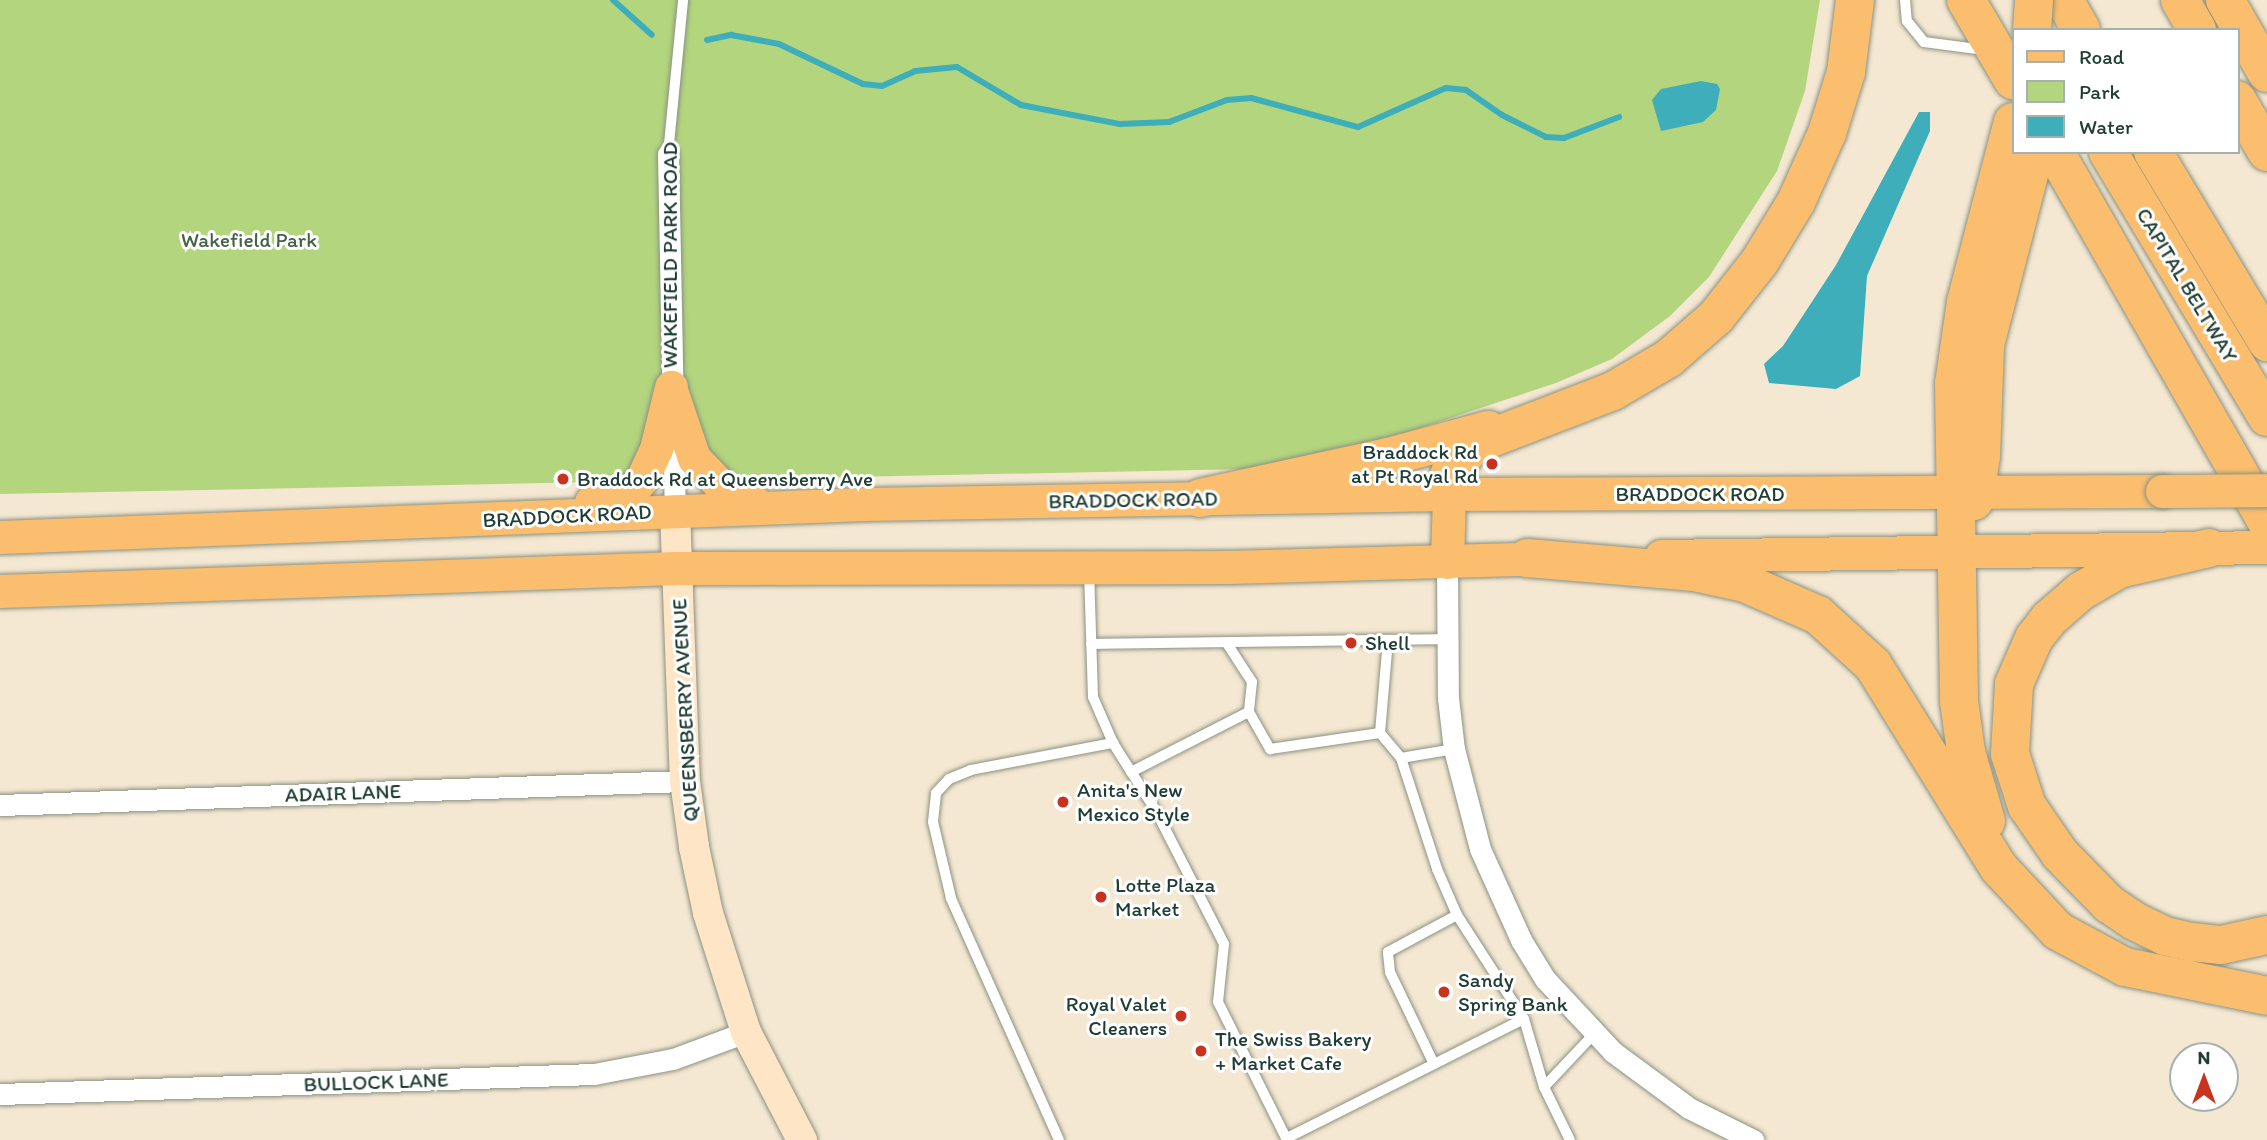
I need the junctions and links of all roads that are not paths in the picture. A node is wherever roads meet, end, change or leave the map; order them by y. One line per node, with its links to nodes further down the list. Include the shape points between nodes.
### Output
1 (683, 0): 20 (lane, WAKEFIELD PARK ROAD)
2 (1855, 0): 28 (highway, via 1846,72 1827,133 1796,202 1760,261 1716,317 1669,358)
3 (1905, 0): 15 (lane, via 1907,21 1924,42)
4 (1966, 0): 15 (highway)
5 (2019, 0): 10 (highway)
6 (2034, 0): 11 (highway, bridge)
7 (2064, 0): 12 (highway); 13 (highway)
8 (2180, 0): 14 (highway)
9 (2225, 0): 16 (highway)
10 (2033, 28)
11 (2034, 28)
12 (2061, 28)
13 (2080, 28)
14 (2196, 28)
15 (2005, 66)
16 (2267, 73)
17 (2239, 103): 19 (highway)
18 (2011, 139): 25 (highway)
19 (2267, 152)
20 (668, 154): 27 (street, WAKEFIELD PARK ROAD)
21 (2034, 154): 25 (highway)
22 (2056, 154): 37 (highway)
23 (2109, 154): 29 (highway, CAPITAL BELTWAY)
24 (2154, 154): 26 (highway)
25 (2002, 216): 31 (highway, via 1956,354)
26 (2267, 342)
27 (671, 387): 34 (main road, via 685,440 704,471 731,496); 35 (street, WAKEFIELD PARK ROAD); 36 (main road, via 656,449 631,491)
28 (1568, 410): 32 (highway, via 1473,445 1450,473); 33 (highway, via 1388,457)
29 (2267, 416)
30 (2267, 490): 31 (main road, BRADDOCK ROAD, bridge)
31 (1966, 491): 32 (main road, BRADDOCK ROAD); 41 (highway)
32 (1449, 494): 33 (main road, BRADDOCK ROAD); 43 (main road)
33 (1200, 498): 34 (main road, BRADDOCK ROAD)
34 (773, 507): 35 (main road, BRADDOCK ROAD)
35 (675, 510): 36 (main road, BRADDOCK ROAD); 45 (street, QUEENSBERRY AVENUE)
36 (533, 517): 38 (main road, BRADDOCK ROAD)
37 (2267, 522)
38 (0, 537)
39 (2267, 547): 40 (main road)
40 (2209, 548): 41 (main road); 61 (highway, via 2119,569 2081,591 2049,619 2034,638 2014,684 2010,754 2027,806 2043,829 2083,878 2118,909 2165,936 2192,942 2221,944)
41 (1958, 550): 42 (main road); 59 (highway, via 1959,701 1966,752 1995,845)
42 (1527, 558): 43 (main road); 59 (highway, via 1694,572 1745,583 1818,615 1873,665 1974,831)
43 (1447, 562): 44 (main road); 47 (street)
44 (1089, 566): 45 (main road); 49 (lane)
45 (677, 568): 46 (main road); 57 (street, QUEENSBERRY AVENUE)
46 (0, 592)
47 (1448, 639): 48 (lane); 54 (street)
48 (1388, 640): 50 (lane); 52 (lane)
49 (1091, 644): 50 (lane); 53 (lane, via 1093,697)
50 (1228, 645): 51 (lane, via 1252,682)
51 (1249, 712): 52 (lane, via 1270,750); 56 (lane)
52 (1380, 733): 55 (lane)
53 (1113, 743): 56 (lane); 71 (lane, via 971,770 949,779 936,793 933,822 951,898)
54 (1454, 749): 55 (lane); 65 (street, via 1465,800 1498,896 1545,979)
55 (1401, 758): 60 (lane)
56 (1131, 772): 69 (lane, via 1156,810 1224,944 1217,1002)
57 (685, 781): 58 (street, ADAIR LANE); 64 (street, QUEENSBERRY AVENUE, via 708,914)
58 (0, 805)
59 (2033, 909): 62 (highway, via 2078,944 2125,967)
60 (1457, 915): 63 (lane); 66 (lane, via 1388,952 1390,972)
61 (2267, 935)
62 (2267, 996)
63 (1524, 1019): 66 (lane); 67 (lane)
64 (746, 1032): 68 (street, BULLOCK LANE, via 661,1063 594,1074); 70 (street, QUEENSBERRY AVENUE)
65 (1594, 1034): 67 (lane); 73 (street, via 1650,1082)
66 (1434, 1064): 69 (lane)
67 (1544, 1087): 72 (lane)
68 (0, 1094)
69 (1287, 1139)
70 (802, 1140)
71 (1059, 1140)
72 (1570, 1140)
73 (1753, 1140)

